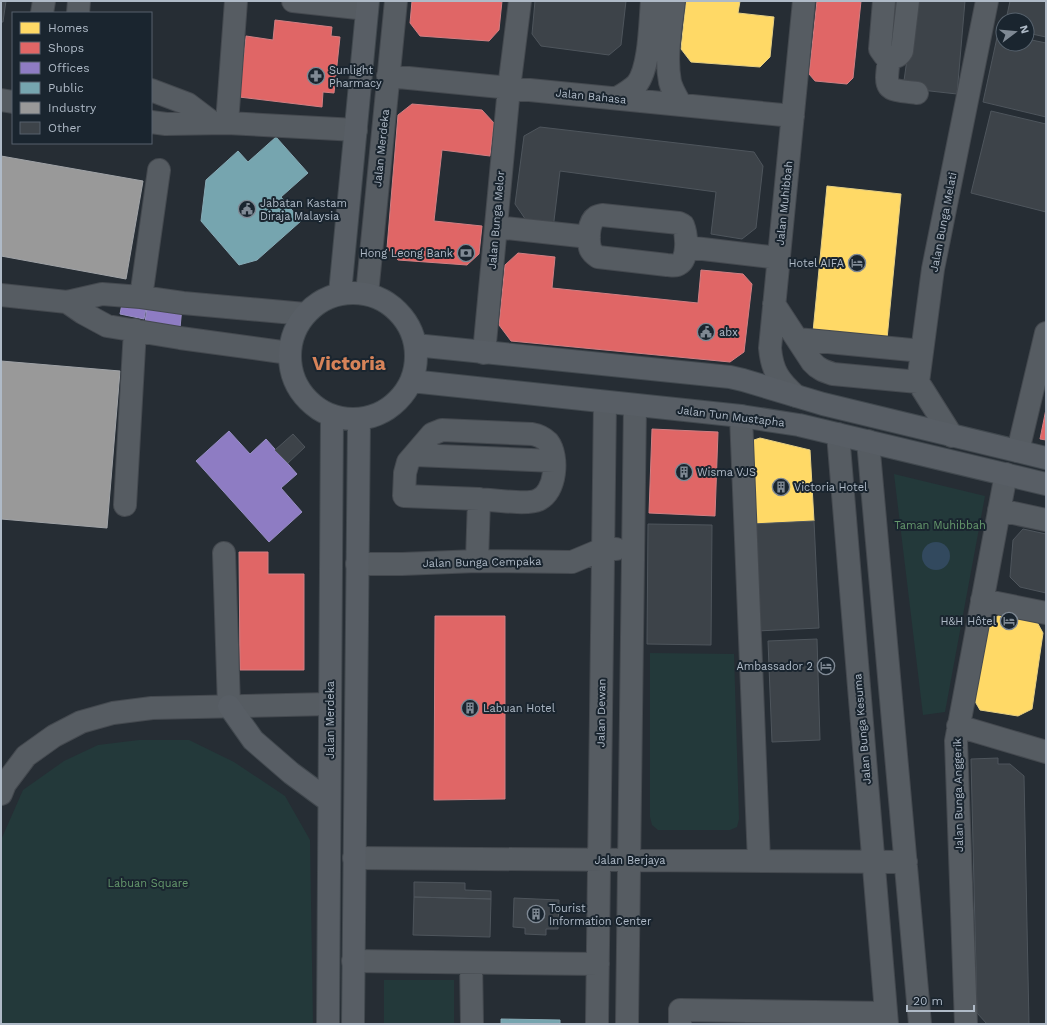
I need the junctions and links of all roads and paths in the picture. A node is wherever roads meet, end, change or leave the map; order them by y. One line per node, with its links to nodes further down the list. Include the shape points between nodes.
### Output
1 (44, 1): 14 (street)
2 (79, 1): 15 (street)
3 (236, 1): 27 (street)
4 (293, 1): 13 (street)
5 (396, 1): 17 (street, Jalan Merdeka)
6 (520, 1): 18 (street, Jalan Bunga Melor)
7 (652, 1): 21 (street, via 643,72 637,83)
8 (674, 1): 24 (street, via 668,60 671,83)
9 (804, 1): 25 (street, Jalan Muhibbah)
10 (884, 1): 16 (street, via 880,49)
11 (908, 1): 16 (street, via 902,51 897,56)
12 (987, 1): 45 (street, Jalan Bunga Melati, via 933,269)
13 (368, 5): 28 (main road)
14 (42, 12)
15 (78, 12)
16 (889, 58): 20 (street, via 887,84 895,90)
17 (388, 76): 18 (street, Jalan Bahasa); 35 (street, Jalan Merdeka)
18 (509, 88): 21 (street, Jalan Bahasa); 30 (street, Jalan Bunga Melor)
19 (152, 90): 27 (street, via 188,104)
20 (917, 93)
21 (617, 98): 24 (street, Jalan Bahasa)
22 (1, 100): 23 (street)
23 (12, 102)
24 (681, 105): 25 (street, Jalan Bahasa)
25 (793, 116): 33 (street, Jalan Muhibbah)
26 (152, 122): 27 (street)
27 (220, 123): 28 (street)
28 (356, 130): 34 (main road)
29 (159, 170): 37 (street)
30 (496, 227): 31 (street); 47 (street, Jalan Bunga Melor)
31 (589, 237): 32 (street, via 590,248 598,257 667,265 677,265 683,260); 32 (street, via 592,222 596,217 602,215 642,218 683,225 686,232)
32 (686, 247): 33 (street)
33 (779, 258): 39 (street, Jalan Muhibbah)
34 (340, 294): 35 (main road); 40 (main road, via 320,301)
35 (366, 294): 44 (main road, via 384,301 399,312 409,328)
36 (1, 295): 38 (street)
37 (141, 297): 38 (street, via 102,294); 40 (street)
38 (67, 302): 41 (street, via 107,326)
39 (774, 304): 43 (street); 50 (street, Jalan Muhibbah, via 771,362 784,386)
40 (305, 314): 46 (main road, via 294,332)
41 (135, 330): 46 (street); 64 (street)
42 (1046, 333): 59 (street)
43 (797, 339): 45 (street); 49 (street, via 812,362 824,372)
44 (415, 345): 47 (main road); 48 (main road, via 416,364)
45 (922, 351): 49 (street, Jalan Bunga Melati)
46 (289, 353): 54 (main road, via 291,373 300,392 314,407)
47 (484, 353): 50 (main road, via 730,378)
48 (411, 382): 51 (main road, Jalan Tun Mustapha); 55 (main road, via 390,408 375,416)
49 (918, 382): 57 (street)
50 (796, 396): 57 (main road)
51 (605, 402): 52 (main road, Jalan Tun Mustapha); 68 (street, Jalan Dewan)
52 (635, 405): 53 (main road, Jalan Tun Mustapha); 67 (street)
53 (741, 416): 56 (main road, Jalan Tun Mustapha); 84 (street)
54 (332, 417): 55 (main road); 74 (main road, Jalan Merdeka)
55 (359, 420): 71 (main road)
56 (838, 434): 58 (main road, Jalan Tun Mustapha); 85 (street, Jalan Bunga Kesuma)
57 (952, 436): 59 (main road)
58 (868, 441): 61 (main road, Jalan Tun Mustapha); 86 (street)
59 (1018, 451): 60 (main road)
60 (1046, 458)
61 (1006, 474): 62 (main road, Jalan Tun Mustapha); 65 (street, Jalan Bunga Anggerik)
62 (1046, 484)
63 (479, 499): 63 (street, via 538,501 550,489 554,461 415,455 408,462 404,496); 70 (street)
64 (125, 505)
65 (999, 510): 66 (street); 72 (street, Jalan Bunga Anggerik)
66 (1046, 520)
67 (633, 548): 68 (street); 83 (street)
68 (603, 549): 70 (street, Jalan Bunga Cempaka, via 572,562); 82 (street, Jalan Dewan)
69 (224, 553): 75 (street)
70 (477, 561): 71 (street, Jalan Bunga Cempaka)
71 (358, 564): 81 (main road)
72 (982, 600): 73 (street); 76 (street, Jalan Bunga Anggerik)
73 (1046, 613)
74 (330, 704): 75 (street); 80 (main road, Jalan Merdeka)
75 (230, 706): 79 (street, via 113,712 81,722 54,736 26,756 5,784); 80 (main road, via 253,740)
76 (958, 726): 77 (street); 99 (street, Jalan Bunga Anggerik, via 956,741)
77 (1046, 752): 78 (street)
78 (1046, 761)
79 (1, 794)
80 (329, 801): 92 (main road, Jalan Merdeka)
81 (354, 858): 82 (street, Jalan Berjaya); 87 (main road)
82 (599, 860): 83 (street, Jalan Berjaya); 89 (street, Jalan Dewan)
83 (629, 860): 84 (street, Jalan Berjaya); 96 (street)
84 (759, 861): 85 (street, Jalan Berjaya)
85 (873, 862): 86 (street, Jalan Berjaya); 91 (street, Jalan Bunga Kesuma)
86 (906, 862): 98 (street)
87 (353, 961): 88 (street); 93 (main road)
88 (471, 962): 89 (street); 94 (street)
89 (598, 964): 95 (street, Jalan Dewan)
90 (848, 1018): 91 (street); 97 (street, via 680,1010)
91 (887, 1018)
92 (328, 1024)
93 (352, 1024)
94 (472, 1024)
95 (597, 1024)
96 (627, 1024)
97 (680, 1024)
98 (920, 1024)
99 (966, 1024)

